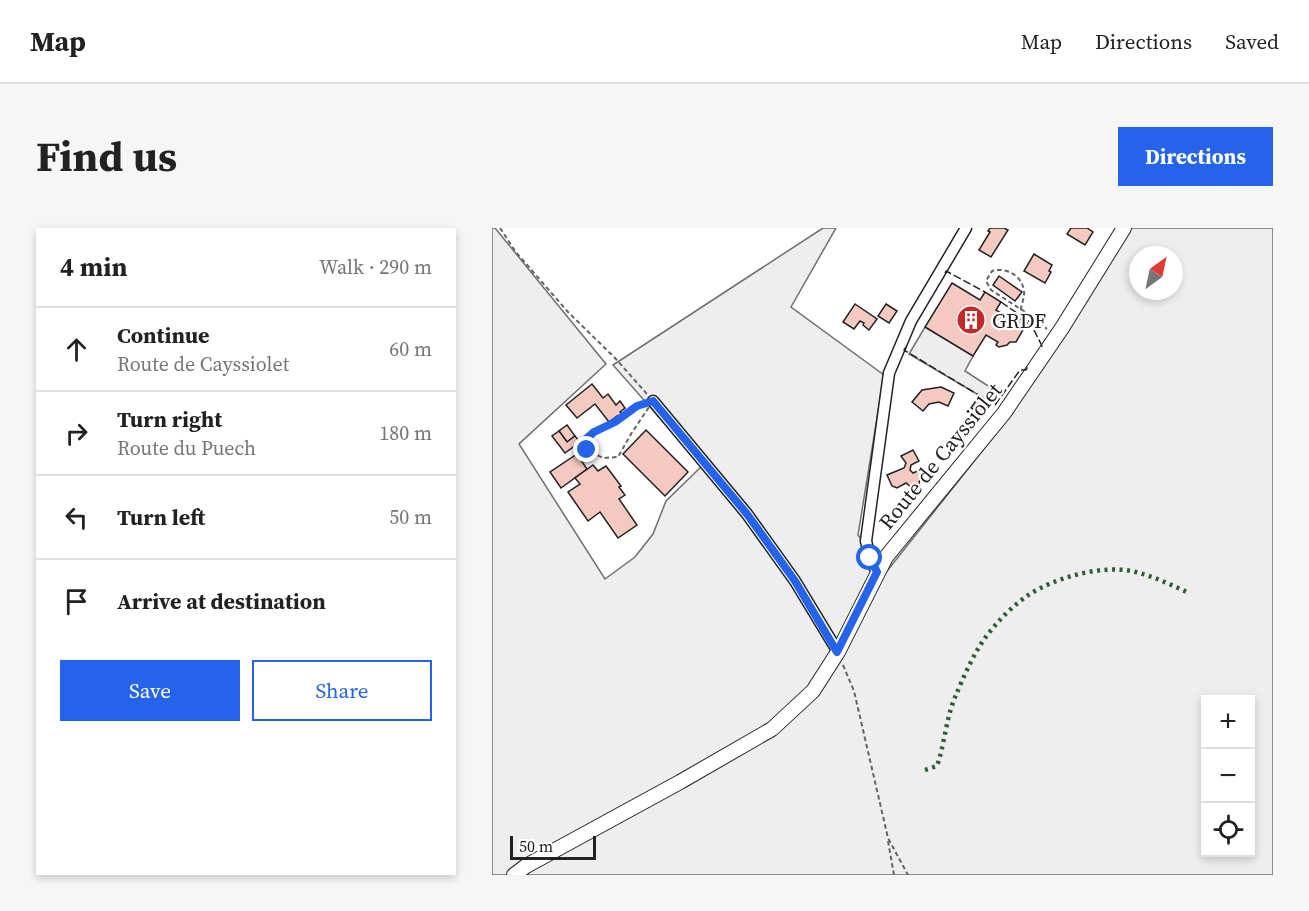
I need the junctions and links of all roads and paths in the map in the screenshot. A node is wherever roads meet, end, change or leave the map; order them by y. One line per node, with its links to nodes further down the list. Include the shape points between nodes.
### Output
1 (500, 228): 6 (path, via 568,312)
2 (966, 228): 7 (street, via 911,321 889,373 866,541)
3 (1124, 228): 5 (street, Route de Cayssiolet)
4 (1021, 310): 4 (path, via 991,290 986,281 992,271 1014,273 1023,285); 5 (path)
5 (1057, 336): 7 (street, Route de Cayssiolet, via 1005,413)
6 (653, 401): 6 (path, via 618,457 603,458 587,450 586,439 594,432 637,406); 8 (street, via 747,514 795,581)
7 (877, 572): 8 (street, Route de Cayssiolet)
8 (837, 652): 9 (path, via 854,691); 10 (street, Route de Cayssiolet, via 813,691 772,729)
9 (888, 838): 11 (path); 12 (path)
10 (514, 875)
11 (894, 875)
12 (908, 875)

